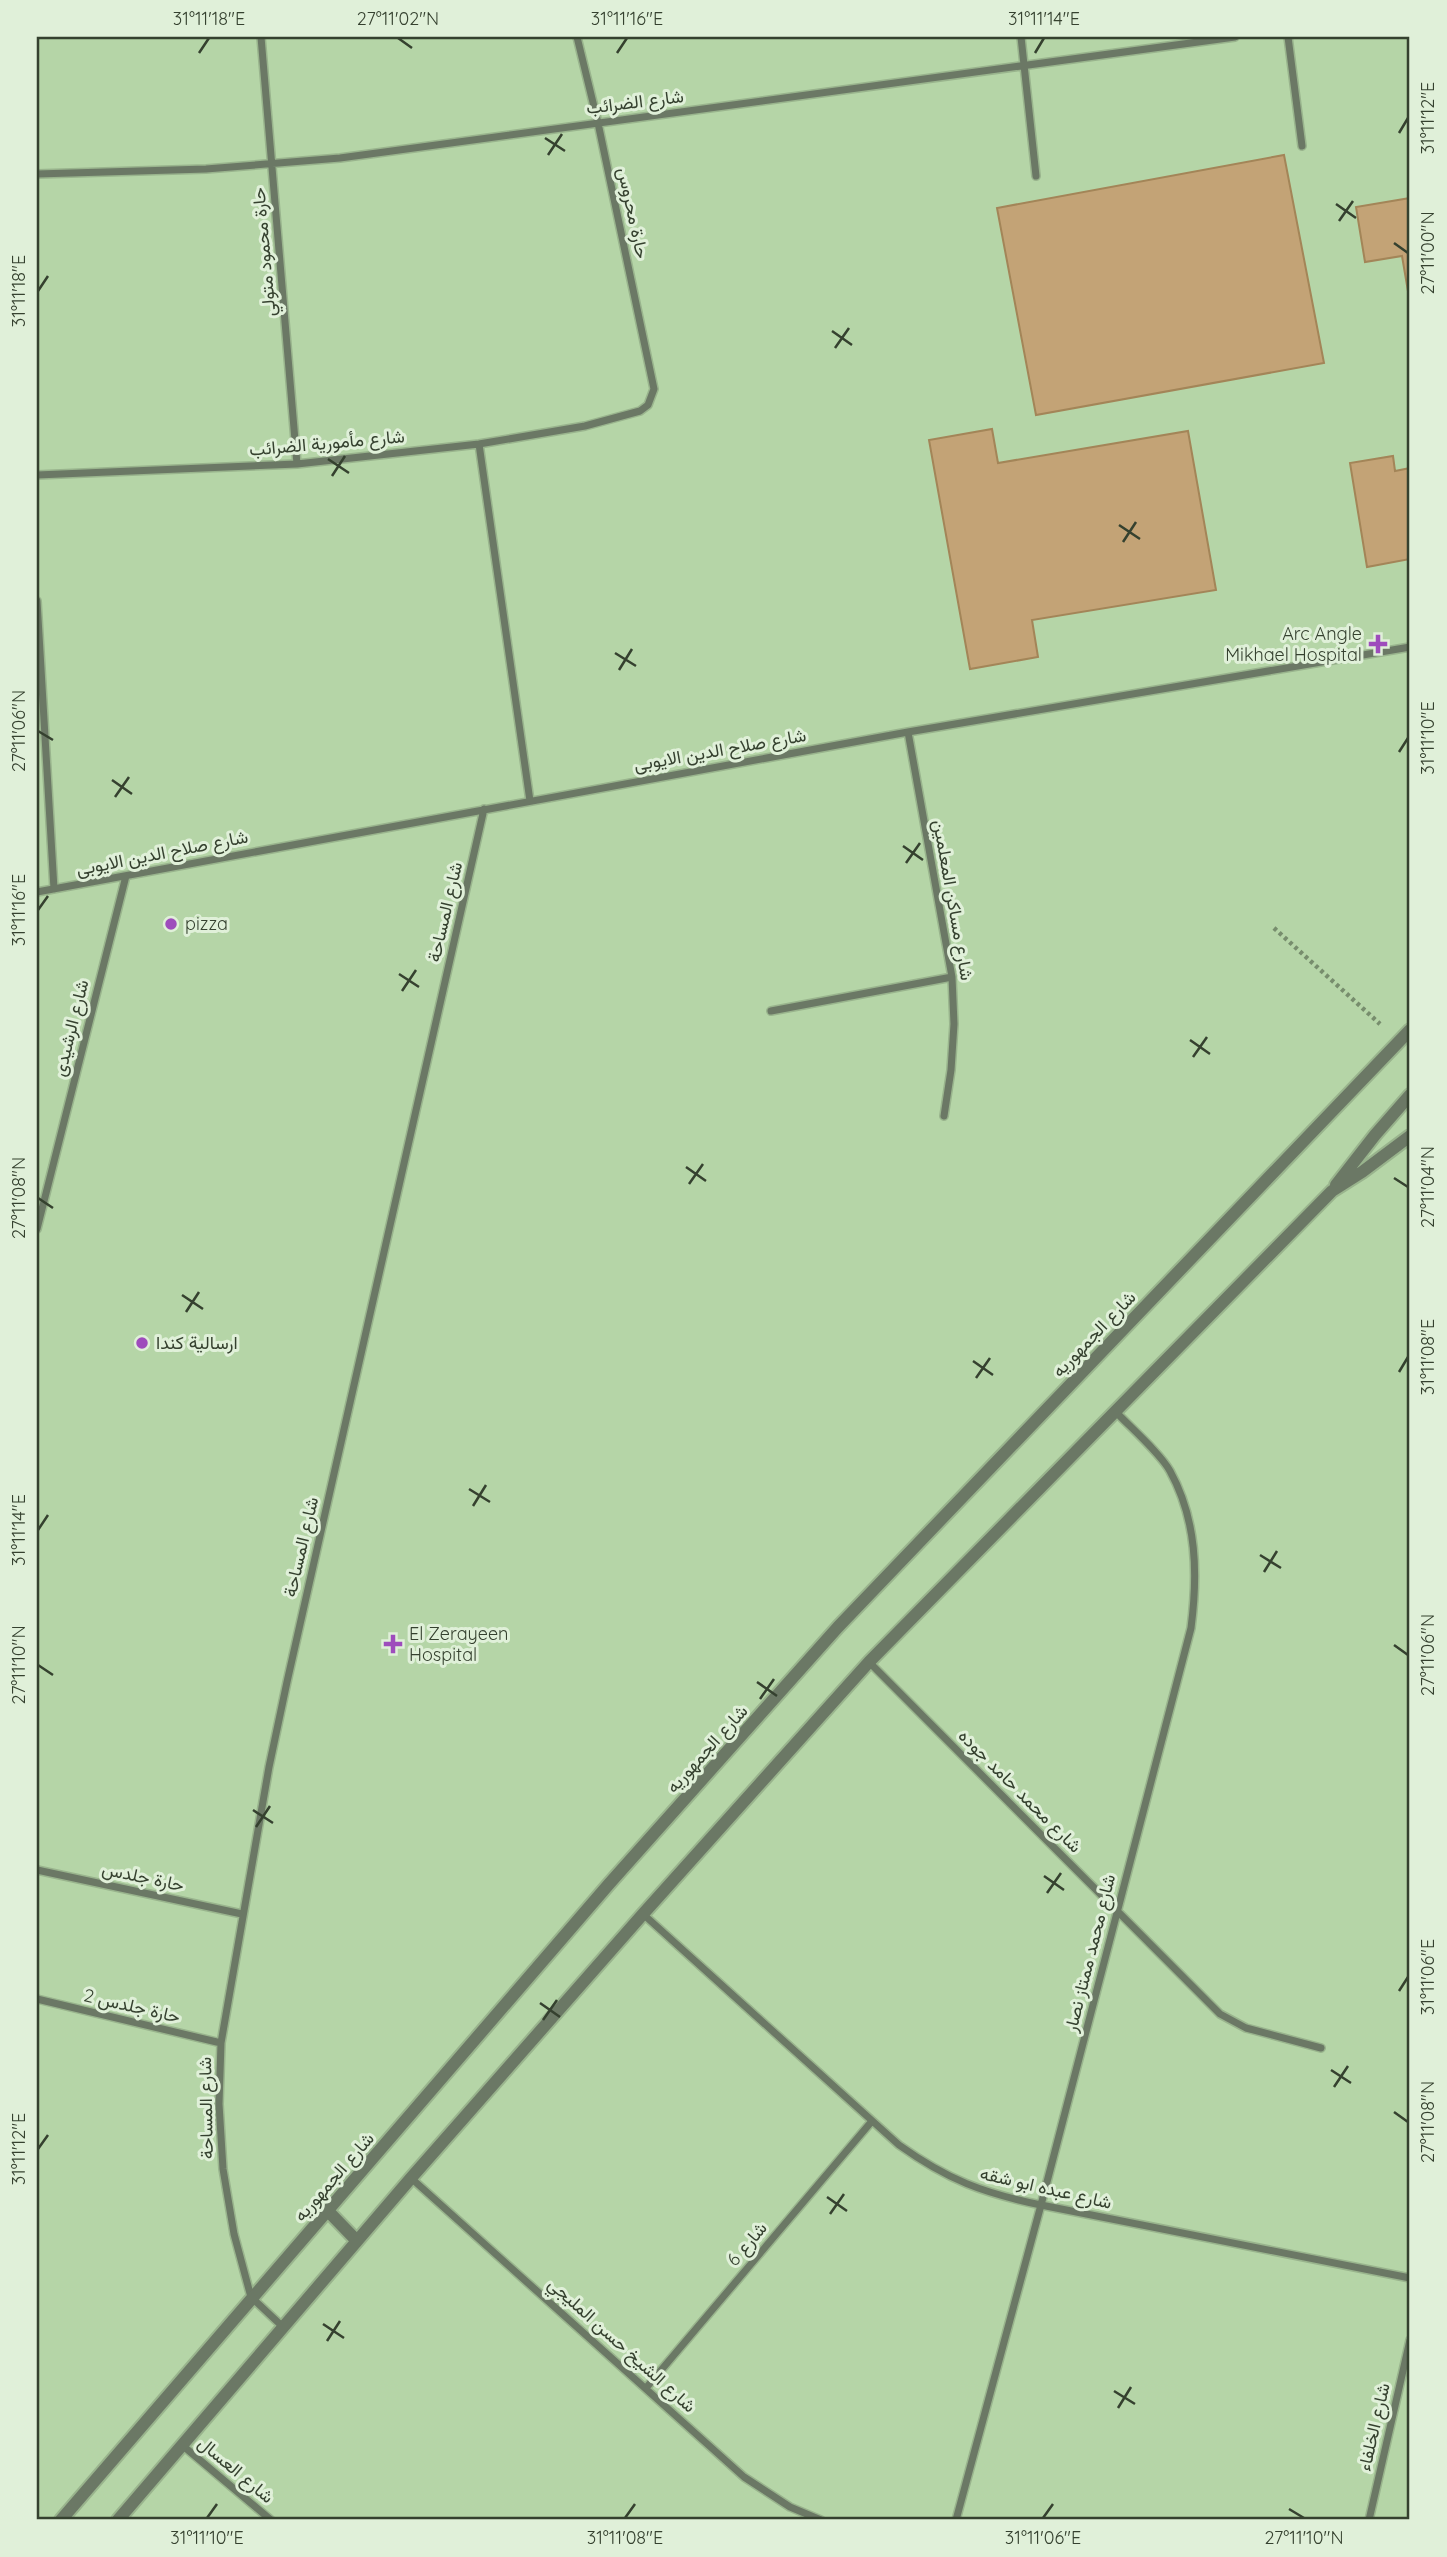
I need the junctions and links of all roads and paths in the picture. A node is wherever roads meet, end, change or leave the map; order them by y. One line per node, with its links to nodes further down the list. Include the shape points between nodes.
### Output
1 (261, 37): 9 (street, حارة محمود متولي)
2 (578, 37): 7 (street, حارة محروس)
3 (1021, 37): 6 (street)
4 (1236, 37): 6 (street, شارع الضرائب)
5 (1288, 37): 8 (street)
6 (1025, 67): 7 (street, شارع الضرائب); 11 (street)
7 (598, 122): 9 (street, شارع الضرائب); 12 (street, حارة محروس)
8 (1302, 146)
9 (272, 165): 10 (street, شارع الضرائب); 14 (street, حارة محمود متولي)
10 (37, 174)
11 (1036, 176)
12 (652, 397): 13 (street, شارع مأمورية الضرائب, via 640,411 585,426)
13 (480, 444): 14 (street, شارع مأمورية الضرائب); 19 (street)
14 (297, 464): 15 (street, شارع مأمورية الضرائب)
15 (37, 475)
16 (37, 601): 22 (street)
17 (1410, 647): 18 (street, شارع صلاح الدين الايوبى)
18 (908, 732): 19 (street, شارع صلاح الدين الايوبى); 25 (street, شارع مساكن المعلمين)
19 (530, 801): 20 (street, شارع صلاح الدين الايوبى)
20 (484, 809): 21 (street, شارع صلاح الدين الايوبى); 38 (street, شارع المساحة, via 290,1668)
21 (126, 876): 22 (street, شارع صلاح الدين الايوبى); 33 (street, شارع الرشيدى)
22 (54, 889): 23 (street, شارع صلاح الدين الايوبى)
23 (37, 892)
24 (1274, 928): 28 (path)
25 (952, 977): 26 (street); 30 (street, شارع مساكن المعلمين, via 954,1024)
26 (771, 1011)
27 (1410, 1030): 28 (street, شارع الجمهوريه)
28 (1399, 1041): 46 (street, شارع الجمهوريه, via 838,1627)
29 (1410, 1095): 32 (street)
30 (944, 1116)
31 (1410, 1136): 32 (street)
32 (1332, 1191): 34 (street)
33 (37, 1229)
34 (1115, 1411): 35 (street); 37 (street, شارع محمد ممتاز نصار, via 1169,1469 1195,1547 1196,1587 1191,1628)
35 (869, 1662): 37 (street, شارع محمد حامد جوده); 39 (street)
36 (37, 1870): 38 (street, حارة جلدس)
37 (1116, 1910): 42 (street, شارع محمد حامد جوده, via 1228,2020); 45 (street, شارع محمد ممتاز نصار)
38 (243, 1914): 41 (street, شارع المساحة)
39 (643, 1914): 43 (street, شارع عبده ابو شقه); 44 (street)
40 (37, 1999): 41 (street, حارة جلدس 2)
41 (221, 2043): 49 (street, شارع المساحة, via 223,2169)
42 (1321, 2048)
43 (872, 2121): 45 (street, شارع عبده ابو شقه, via 929,2166 961,2183); 52 (street, شارع 6)
44 (411, 2178): 47 (street); 52 (street, شارع الشيخ حسن المليجي)
45 (1041, 2205): 48 (street, شارع عبده ابو شقه); 58 (street, شارع محمد ممتاز نصار)
46 (328, 2211): 47 (street); 49 (street, شارع الجمهوريه)
47 (357, 2241): 50 (street)
48 (1410, 2278)
49 (251, 2297): 50 (street); 54 (street, شارع الجمهوريه)
50 (283, 2327): 53 (street)
51 (1410, 2340): 59 (street, شارع الخلفاء)
52 (646, 2388): 57 (street, شارع الشيخ حسن المليجي, via 744,2477 790,2507)
53 (181, 2444): 55 (street); 56 (street, شارع العسال)
54 (61, 2520)
55 (118, 2520)
56 (271, 2520)
57 (821, 2520)
58 (957, 2520)
59 (1369, 2520)

